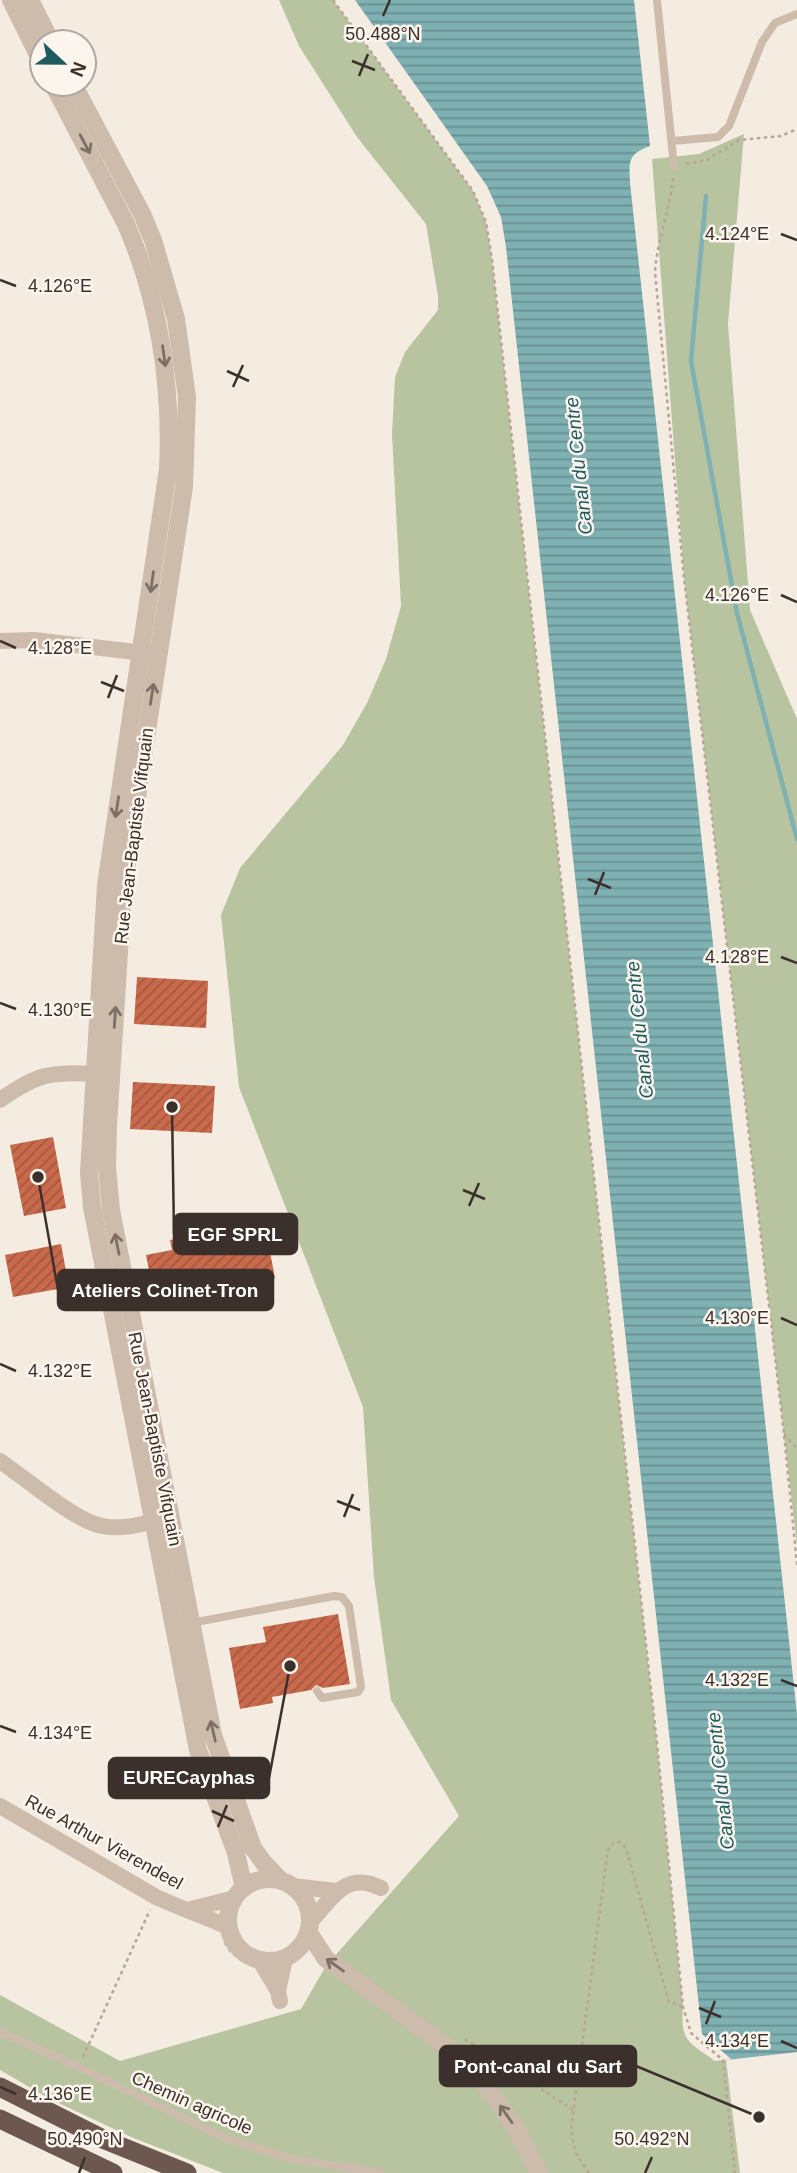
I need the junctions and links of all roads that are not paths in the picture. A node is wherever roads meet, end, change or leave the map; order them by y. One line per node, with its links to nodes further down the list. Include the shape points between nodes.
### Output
1 (11, 0): 6 (street)
2 (30, 0): 5 (street)
3 (657, 0): 9 (lane)
4 (797, 14): 9 (lane, via 775,23 762,42 729,126 718,136)
5 (44, 28)
6 (28, 35)
7 (60, 98): 12 (street, Rue Jean-Baptiste Vifquain, one-way to 12, via 126,224 160,327 170,423)
8 (80, 98): 12 (street, Rue Jean-Baptiste Vifquain, via 146,223 169,289 183,356 187,397 184,487)
9 (671, 141): 10 (lane)
10 (674, 167)
11 (0, 641): 12 (street, via 34,640)
12 (149, 654): 13 (street, Rue Jean-Baptiste Vifquain, via 106,886)
13 (102, 1074): 14 (street, via 38,1076); 16 (street, Rue Jean-Baptiste Vifquain, one-way to 13, via 111,1210); 17 (street, Rue Jean-Baptiste Vifquain, via 90,1190)
14 (0, 1100)
15 (0, 1461): 17 (street, via 97,1525)
16 (171, 1516): 17 (street); 18 (street, Rue Jean-Baptiste Vifquain)
17 (153, 1521): 24 (street, Rue Jean-Baptiste Vifquain, via 198,1750 236,1853)
18 (191, 1623): 19 (lane, via 342,1597 349,1606 361,1687 358,1692 322,1698); 21 (street, Rue Jean-Baptiste Vifquain, one-way to 18, via 253,1848 220,1758)
19 (317, 1691)
20 (0, 1805): 25 (street, Rue Arthur Vierendeel, via 156,1897)
21 (286, 1883): 23 (street); 24 (street, via 255,1881); 27 (street, Rue Jean-Baptiste Vifquain, via 302,1895)
22 (381, 1888): 23 (street, via 361,1882)
23 (336, 1891): 27 (street)
24 (239, 1893): 25 (street); 26 (street, Rue Jean-Baptiste Vifquain, via 229,1910)
25 (191, 1909): 26 (street, Rue Arthur Vierendeel)
26 (229, 1927): 29 (street, via 239,1949)
27 (310, 1927): 28 (street, via 303,1944); 36 (street, Rue Jean-Baptiste Vifquain, one-way to 27, via 515,2127 467,2066 326,1959)
28 (285, 1959): 29 (street); 29 (street, via 279,1996)
29 (260, 1961)
30 (0, 2032): 35 (lane, Chemin agricole, via 227,2139 292,2159)
31 (0, 2087): 34 (highway, via 105,2140)
32 (0, 2119): 33 (highway)
33 (113, 2173)
34 (187, 2173)
35 (380, 2173)
36 (539, 2173)

